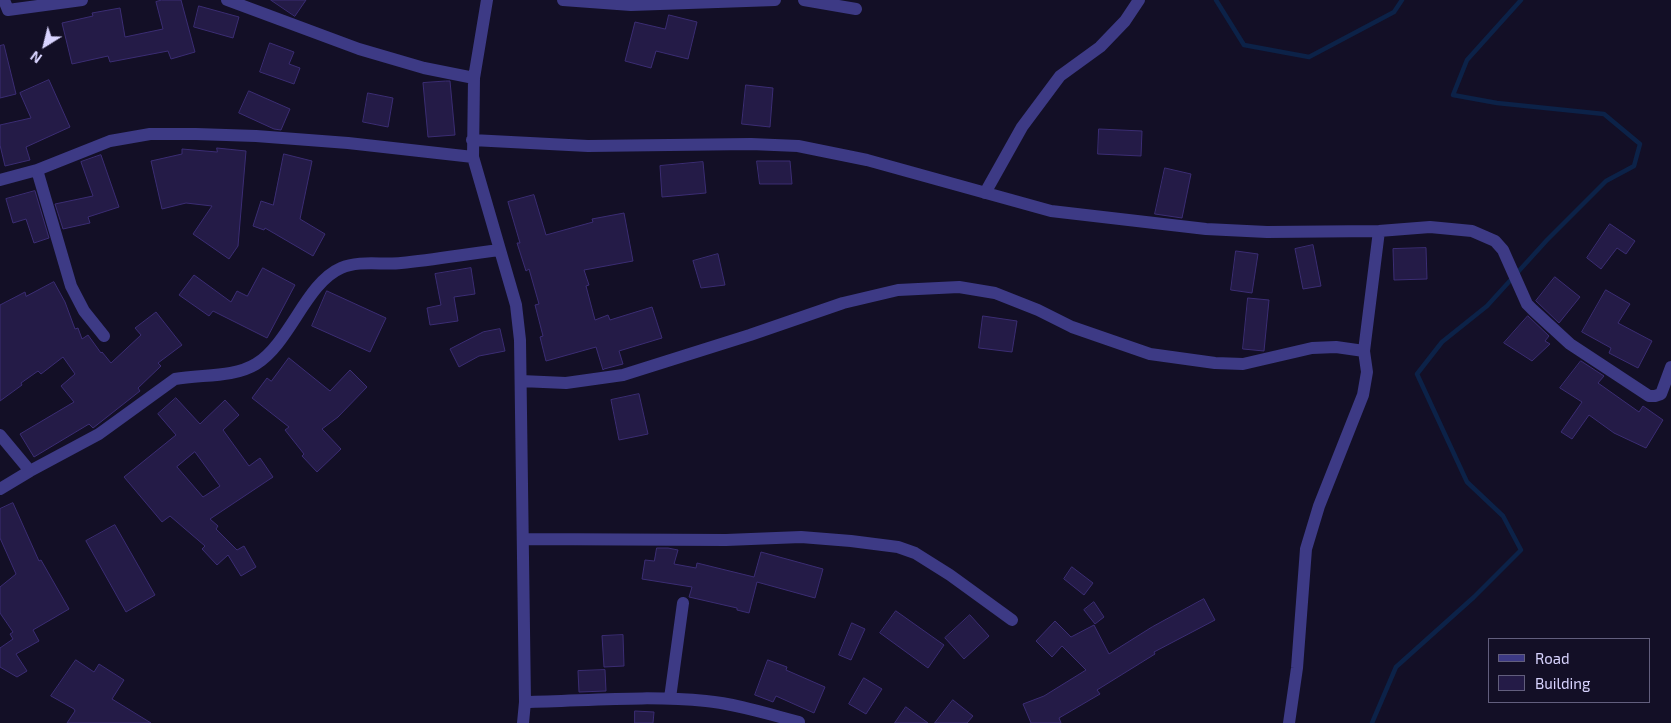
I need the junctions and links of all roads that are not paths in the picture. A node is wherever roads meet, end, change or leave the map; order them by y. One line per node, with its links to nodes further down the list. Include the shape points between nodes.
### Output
1 (82, 0): 8 (street)
2 (227, 0): 10 (street, via 359,49 424,68)
3 (487, 0): 10 (street)
4 (563, 0): 5 (street, via 631,5)
5 (775, 0)
6 (804, 0): 9 (street)
7 (1139, 0): 15 (street, via 1125,22 1100,47 1060,76 1022,127)
8 (4, 7)
9 (856, 8)
10 (474, 78): 11 (street)
11 (472, 140): 12 (street); 15 (street, via 588,146 798,146 867,160)
12 (473, 157): 13 (street, via 320,141 150,134 110,141); 17 (street)
13 (37, 170): 14 (street); 18 (street, via 71,286 84,311)
14 (0, 180)
15 (985, 193): 16 (street, via 1051,211 1206,229)
16 (1379, 231): 19 (street); 20 (street, via 1430,227 1472,231 1495,241 1503,250 1527,304 1570,344 1649,396 1661,394)
17 (499, 250): 21 (street, via 516,305); 23 (street, via 399,264 342,267 325,276 276,346 256,364 236,372 175,379 98,434)
18 (104, 336)
19 (1364, 351): 21 (street, via 1312,348 1243,364 1150,354 1072,327 995,293 958,287 898,290 843,303 623,375 566,383); 32 (street, via 1367,372 1363,395 1319,506 1306,549 1297,668)
20 (1671, 367)
21 (521, 381): 25 (street)
22 (0, 435): 23 (street)
23 (30, 471): 24 (street)
24 (0, 489)
25 (523, 539): 27 (street, via 801,537 898,547 915,553 950,575); 29 (street)
26 (683, 603): 28 (street)
27 (1012, 620)
28 (670, 698): 29 (street); 30 (street, via 737,706)
29 (525, 702): 31 (street)
30 (799, 722)
31 (524, 723)
32 (1289, 723)

